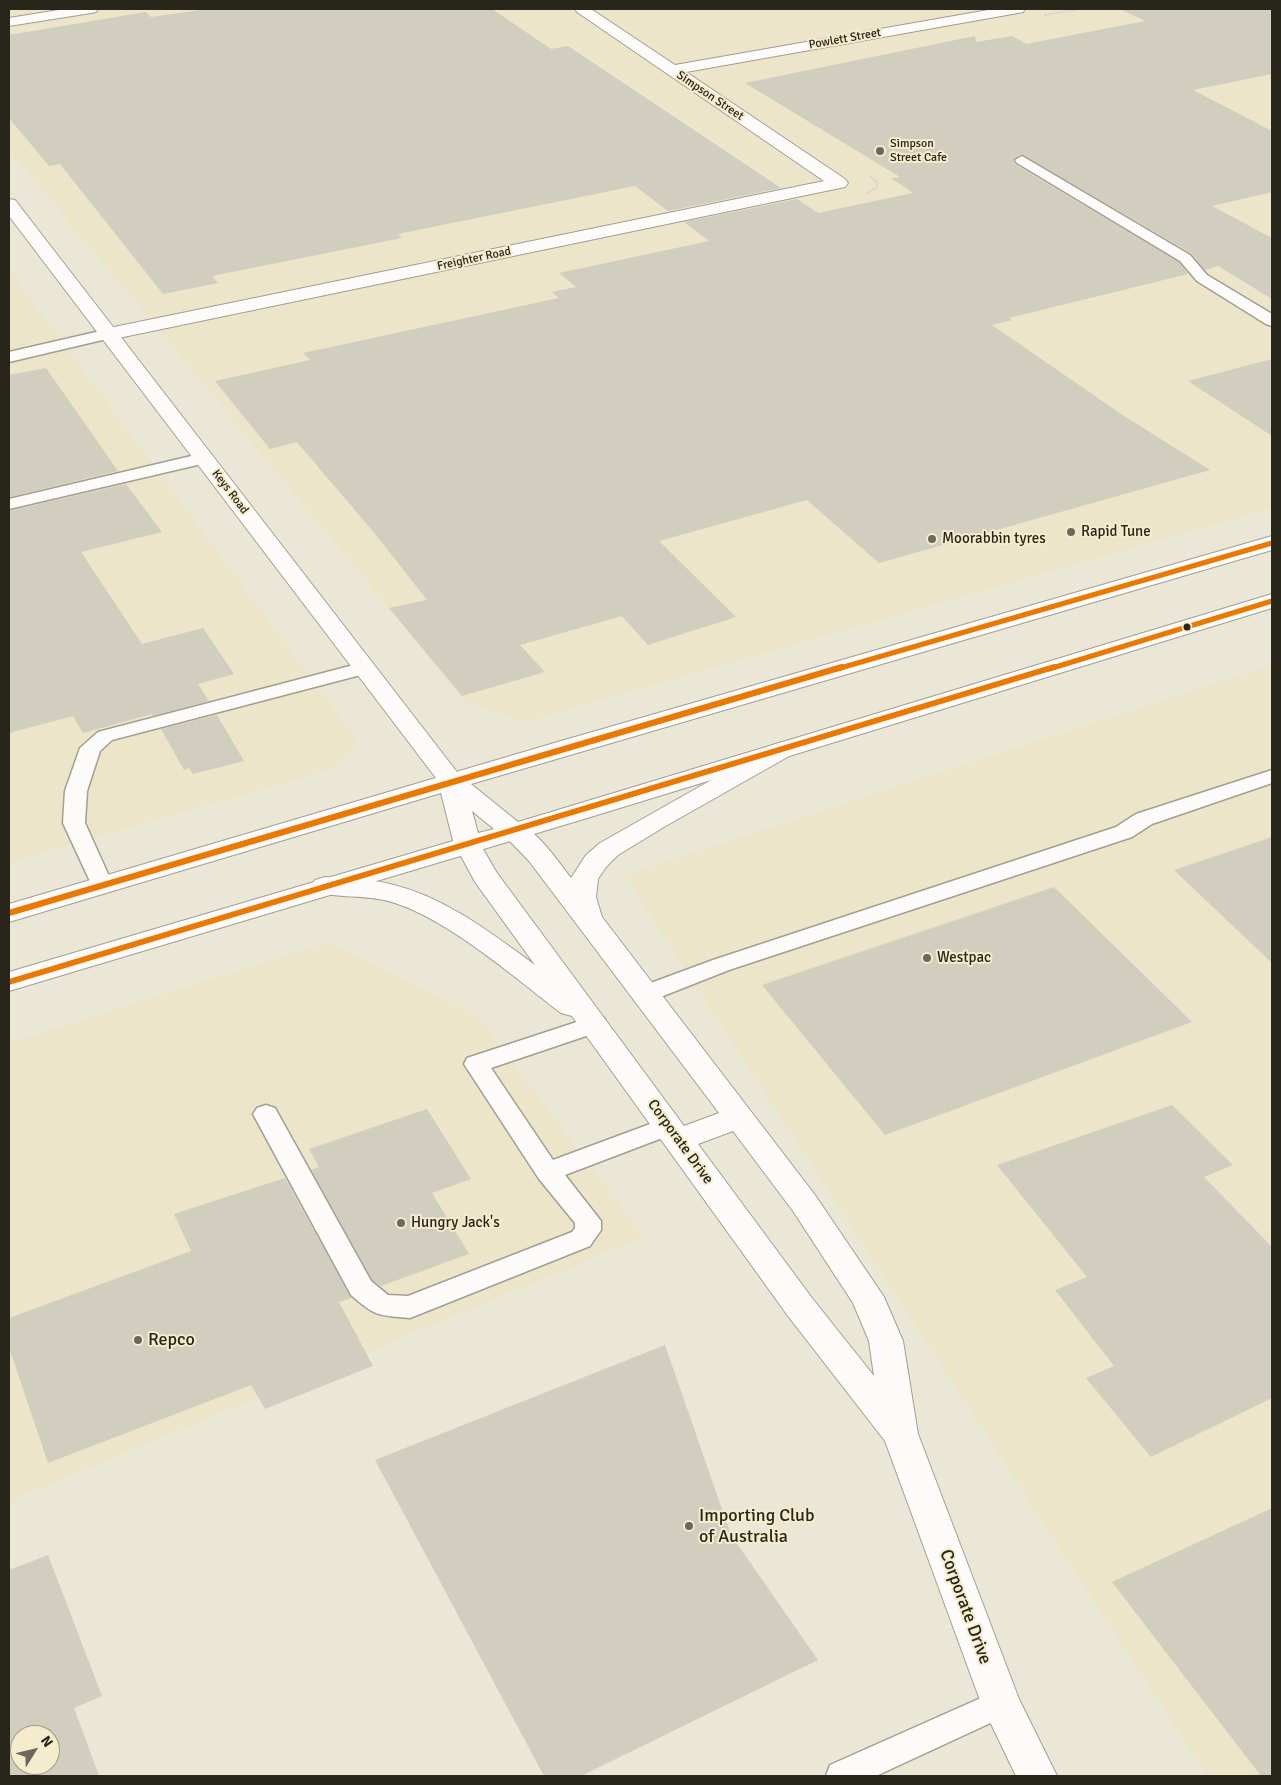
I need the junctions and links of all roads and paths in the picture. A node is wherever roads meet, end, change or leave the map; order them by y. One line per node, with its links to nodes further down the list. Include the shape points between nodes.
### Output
1 (91, 9): 6 (main road)
2 (582, 9): 7 (main road, Simpson Street)
3 (1018, 9): 7 (main road, Powlett Street)
4 (1080, 9): 5 (path)
5 (1041, 16)
6 (9, 22)
7 (672, 70): 10 (main road, Simpson Street)
8 (1022, 160): 13 (lane, via 1185,258 1202,278)
9 (864, 171): 11 (path, via 874,179 877,187)
10 (838, 183): 14 (main road, Freighter Road)
11 (859, 196)
12 (9, 204): 14 (main road, Keys Road)
13 (1272, 321)
14 (109, 334): 15 (lane); 16 (main road, Keys Road)
15 (9, 357)
16 (204, 458): 17 (lane); 20 (main road, Keys Road)
17 (9, 504)
18 (1272, 543): 23 (main road)
19 (1272, 601): 21 (main road)
20 (365, 668): 23 (main road, Keys Road); 26 (lane, via 106,736 90,748 76,791 74,823)
21 (785, 748): 24 (main road); 29 (main road, via 634,833 601,857 582,888 586,909)
22 (1272, 776): 31 (lane, via 1144,819 1124,832 722,965)
23 (451, 781): 24 (main road, Corporate Drive); 25 (main road, Corporate Drive); 26 (main road)
24 (513, 831): 25 (main road); 29 (main road, Corporate Drive, via 539,855)
25 (468, 845): 27 (main road); 32 (main road, Corporate Drive, via 485,876)
26 (102, 885): 28 (main road)
27 (326, 886): 30 (main road); 32 (main road, via 387,892 425,905 477,936)
28 (9, 912)
29 (596, 928): 31 (main road, Corporate Drive)
30 (9, 982)
31 (645, 994): 34 (main road, Corporate Drive)
32 (595, 1024): 35 (main road, Corporate Drive); 36 (lane, via 476,1064)
33 (266, 1114): 36 (lane, via 361,1288 381,1305 410,1307 581,1239 588,1230 588,1221)
34 (739, 1117): 35 (main road); 37 (main road, Corporate Drive, via 804,1203 868,1297 886,1341)
35 (673, 1133): 36 (lane); 37 (main road, Corporate Drive, via 800,1306)
36 (548, 1172)
37 (900, 1434): 38 (main road, Corporate Drive)
38 (1001, 1702): 39 (lane); 40 (main road, Corporate Drive)
39 (842, 1776)
40 (1037, 1776)

